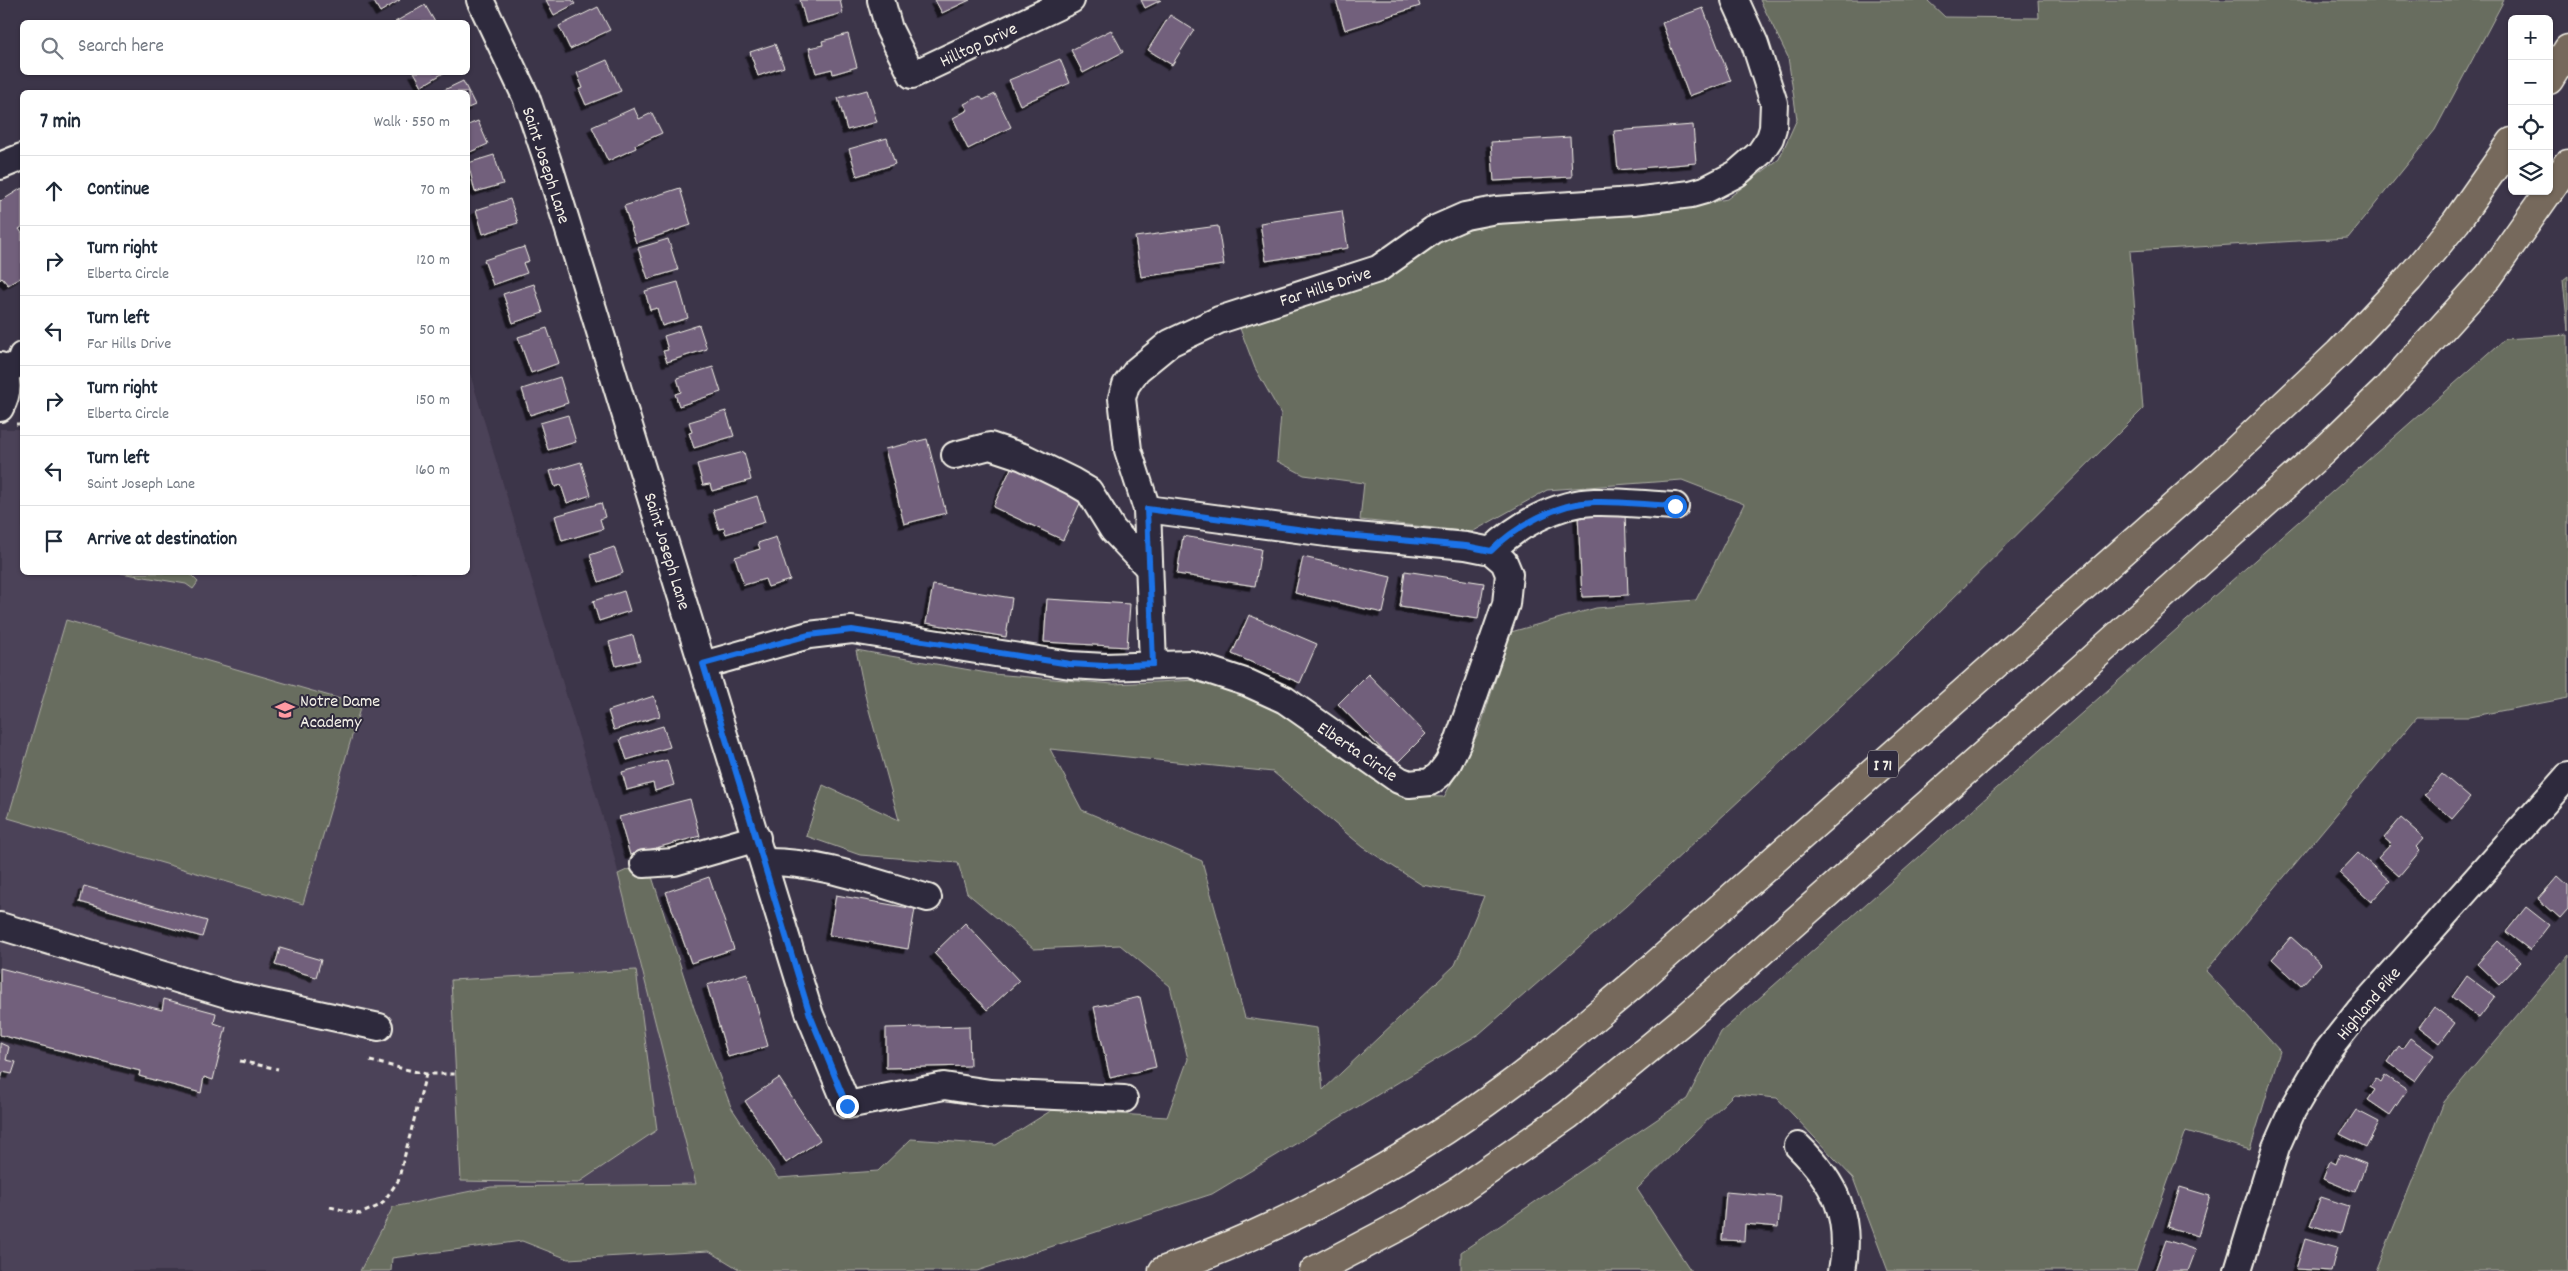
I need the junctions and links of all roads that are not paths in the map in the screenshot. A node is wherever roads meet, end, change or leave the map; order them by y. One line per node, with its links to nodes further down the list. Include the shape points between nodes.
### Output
1 (480, 0): 18 (street, Saint Joseph Lane, via 526,98 547,159)
2 (882, 0): 3 (street, Hilltop Drive, via 889,29 912,75)
3 (1071, 0)
4 (1735, 0): 15 (street, Far Hills Drive, via 1755,44 1774,103 1770,138 1760,153 1736,174 1691,194 1496,210 1465,216 1433,230 1378,269 1219,320 1170,343 1137,370 1122,398 1128,450)
5 (2568, 49): 6 (highway)
6 (2553, 73)
7 (2508, 148): 28 (highway, I 71, via 2456,222 2340,353 2214,471 1627,990 1544,1059 1467,1114 1380,1169 1288,1218)
8 (20, 158): 10 (street)
9 (2568, 164): 29 (highway, via 2489,276 2388,388 2323,451 1686,1018 1568,1115 1436,1205)
10 (0, 166)
11 (9, 365): 12 (street, via 5,398)
12 (0, 408)
13 (956, 455): 17 (street, via 990,446 1023,457 1072,481 1092,494 1113,530)
14 (1675, 506): 16 (street, via 1593,502 1575,505 1546,515 1506,536)
15 (1147, 509): 16 (street); 17 (street, Far Hills Drive)
16 (1491, 551): 19 (street, Elberta Circle, via 1504,562 1509,574 1506,604 1458,742 1448,763 1430,782 1409,784 1399,780 1285,700 1248,683 1190,664)
17 (1149, 568): 19 (street, Far Hills Drive)
18 (703, 664): 19 (street, Elberta Circle, via 809,635 852,630 1070,664); 21 (street, Saint Joseph Lane)
19 (1153, 664)
20 (2568, 776): 31 (street, Highland Pike, via 2359,1011 2326,1053 2292,1111 2276,1148)
21 (761, 850): 22 (street); 23 (street, via 785,862 821,868); 26 (street, Saint Joseph Lane, via 810,1015 847,1106 944,1086 990,1093)
22 (644, 864)
23 (928, 898)
24 (0, 926): 25 (street, via 230,994)
25 (379, 1027)
26 (1124, 1099)
27 (1798, 1146): 30 (street, via 1819,1166 1842,1210 1845,1232)
28 (1162, 1271)
29 (1314, 1271)
30 (1842, 1271)
31 (2238, 1271)

